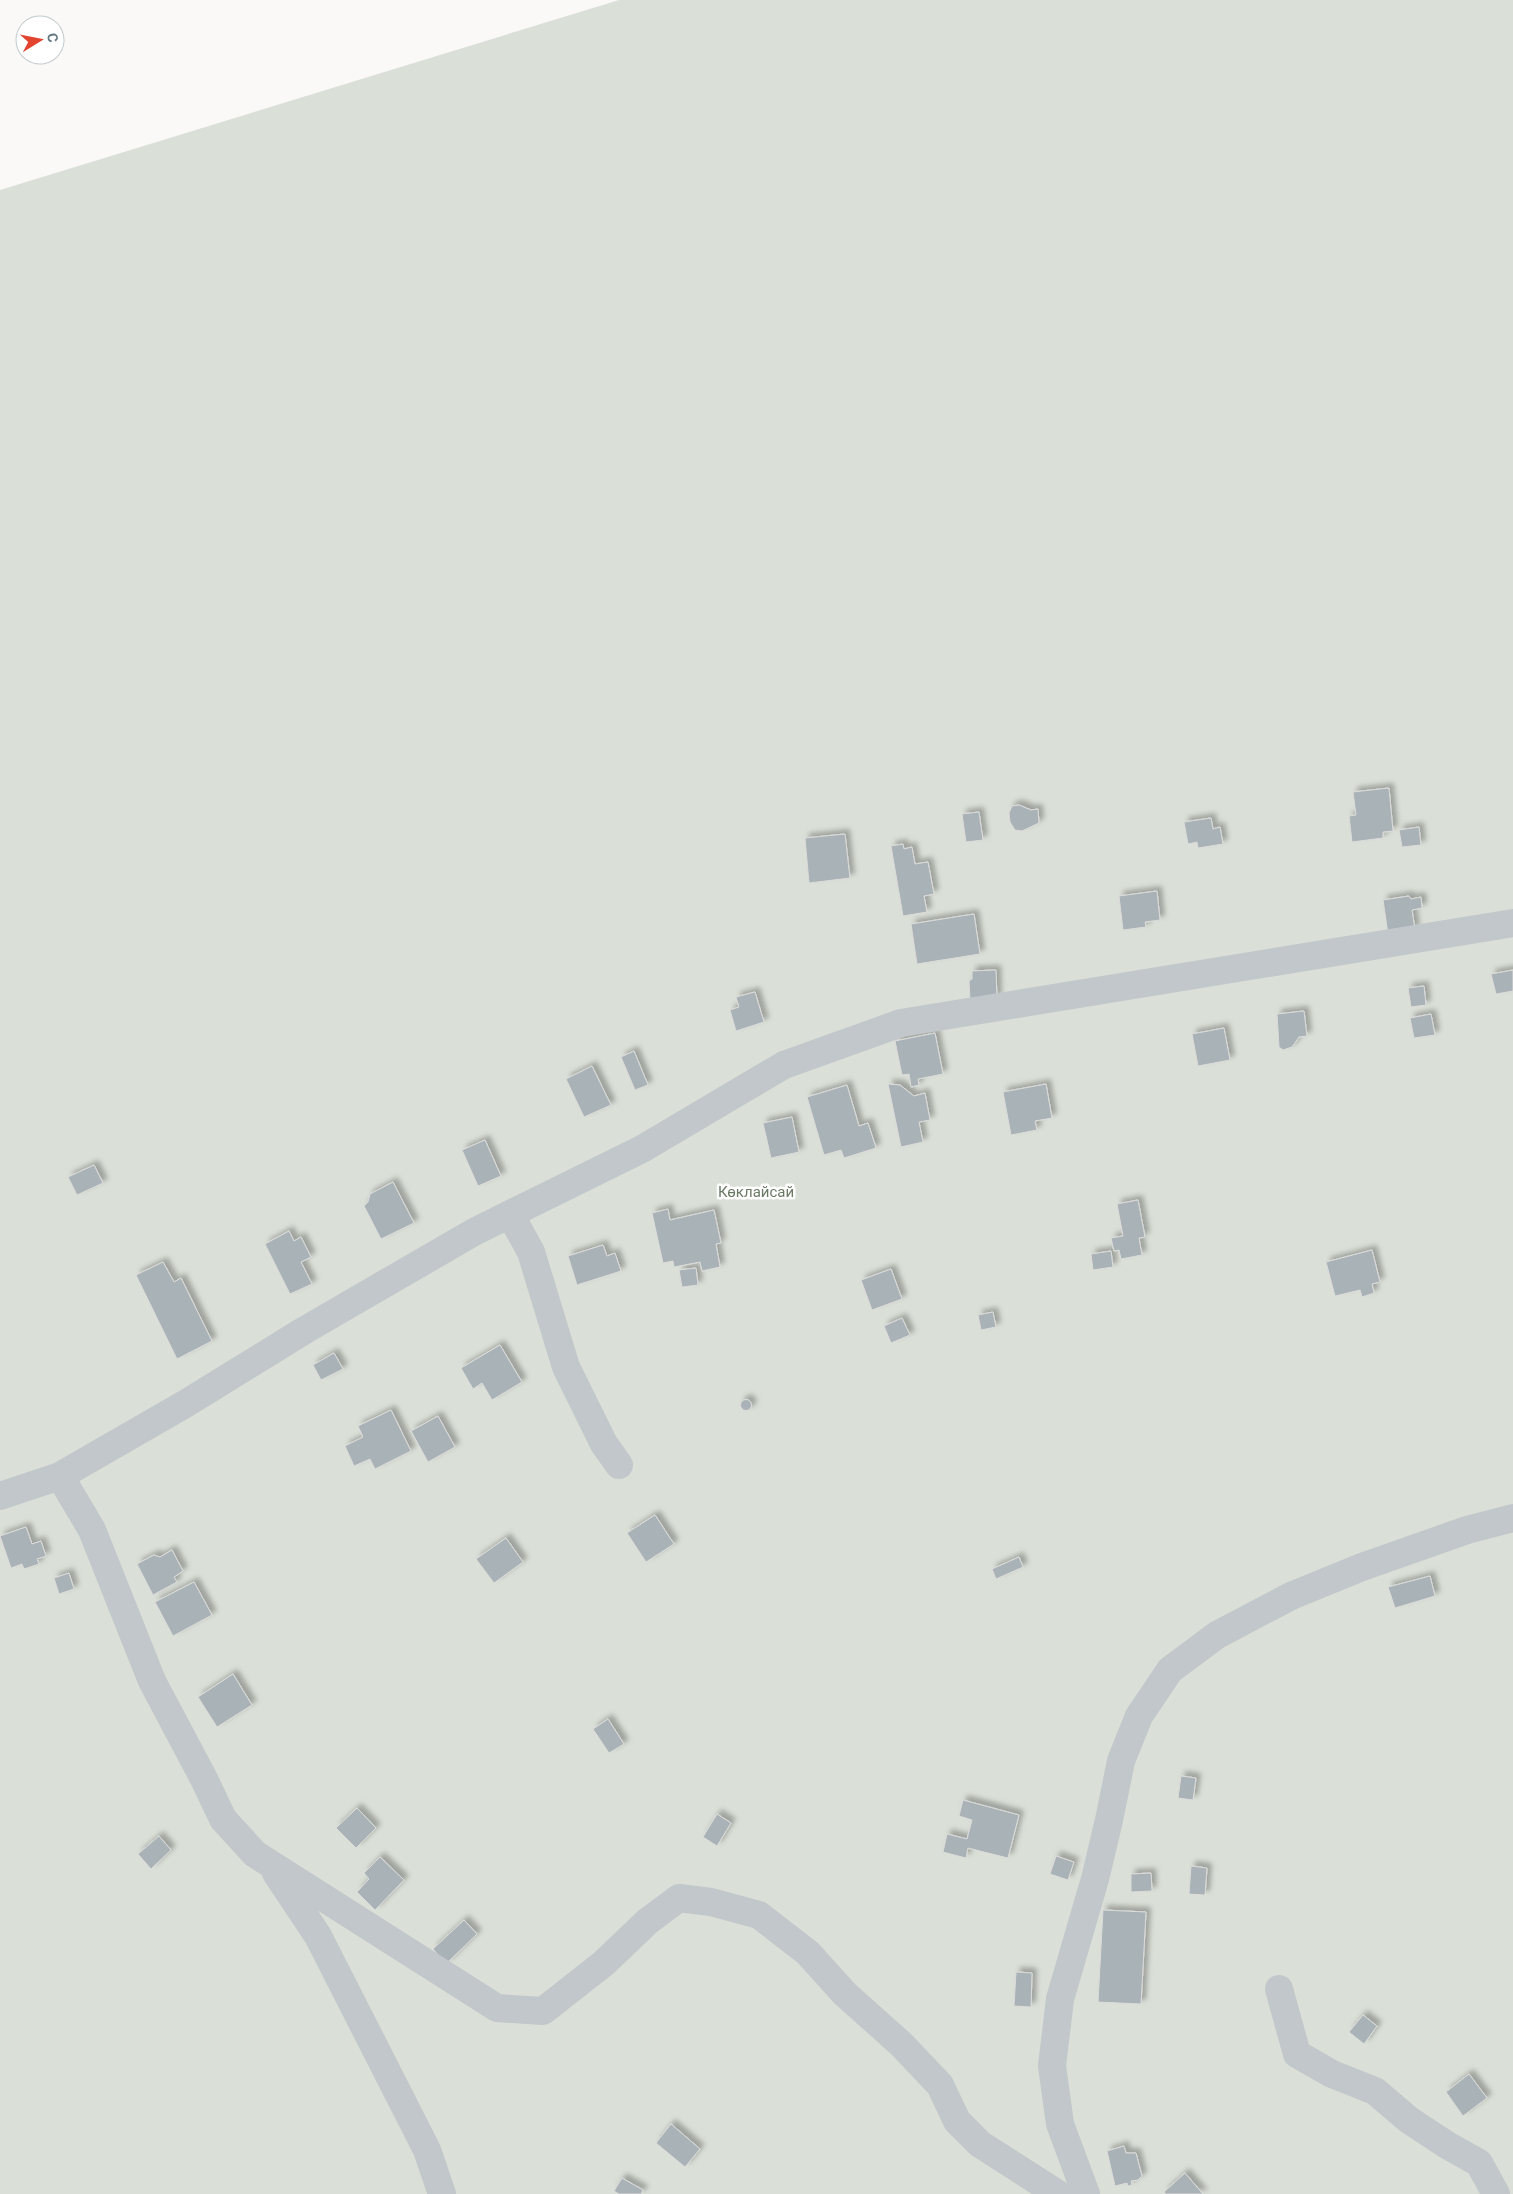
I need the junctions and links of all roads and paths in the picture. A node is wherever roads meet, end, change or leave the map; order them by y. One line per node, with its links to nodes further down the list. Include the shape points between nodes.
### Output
1 (1513, 923): 2 (street, via 901,1023 784,1065 642,1149)
2 (510, 1214): 3 (street, via 532,1252 566,1367 604,1444); 4 (street, via 305,1330)
3 (619, 1465)
4 (60, 1476): 5 (street); 7 (street, via 92,1530 152,1681 224,1819 255,1854)
5 (0, 1496)
6 (1513, 1518): 11 (street, via 1467,1530 1362,1567 1291,1596 1233,1626 1170,1670 1140,1716 1121,1761 1095,1879 1060,1999 1052,2066 1060,2124)
7 (270, 1864): 9 (street, via 318,1936 428,2150); 10 (street, via 497,2008 543,2011 679,1898 711,1902 759,1916 808,1953 845,1994 902,2044 940,2085 957,2122 980,2144)
8 (1279, 1990): 12 (street, via 1297,2054 1332,2074 1375,2091 1409,2120 1479,2163)
9 (442, 2194)
10 (1058, 2194)
11 (1086, 2194)
12 (1496, 2194)

